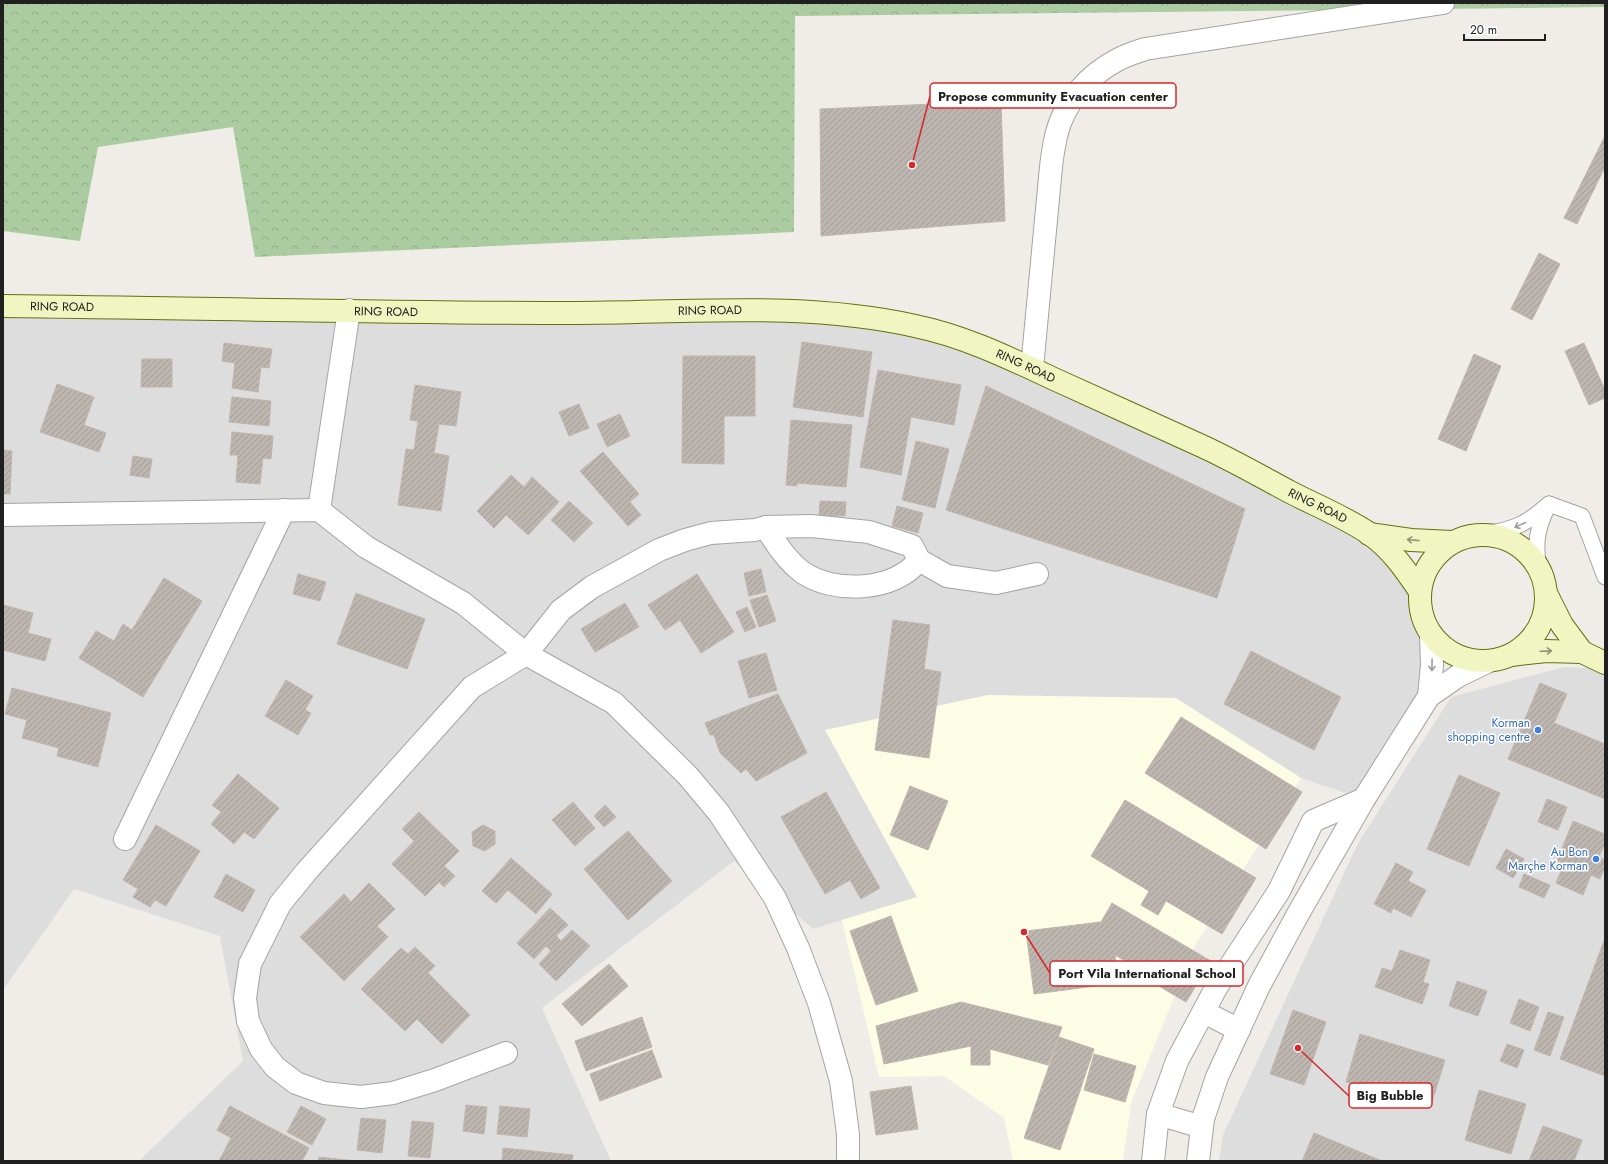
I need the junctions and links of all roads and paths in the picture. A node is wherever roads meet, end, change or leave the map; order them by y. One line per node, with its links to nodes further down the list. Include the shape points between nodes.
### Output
1 (1443, 3): 4 (street, via 1145,49 1119,58 1094,74 1078,91 1064,114 1056,135)
2 (3, 306): 3 (main road, RING ROAD)
3 (350, 310): 4 (main road, RING ROAD, via 576,313 727,310 857,316 944,333); 7 (street)
4 (1032, 368): 10 (main road, RING ROAD, via 1233,460)
5 (1549, 504): 11 (lane, one-way to 11, via 1532,519 1517,527); 14 (lane, via 1539,523 1536,554); 16 (lane, via 1582,516)
6 (284, 510): 7 (street); 8 (street); 27 (street)
7 (319, 510): 21 (street, via 366,546 463,603)
8 (3, 515)
9 (766, 527): 13 (street, via 811,526 869,532 912,546); 13 (street, via 778,548 801,572 833,585 886,583 899,578); 21 (street, via 711,533 659,550 592,587 561,610)
10 (1369, 534): 12 (main road, RING ROAD, one-way to 10, via 1410,540); 17 (main road, RING ROAD, via 1397,559)
11 (1485, 534): 12 (main road, via 1468,536); 14 (main road, via 1501,537 1516,544 1530,555)
12 (1452, 542): 17 (main road, via 1436,554 1425,570)
13 (919, 560): 15 (street, via 947,576 996,583)
14 (1539, 569): 18 (main road)
15 (1037, 574)
16 (1605, 577)
17 (1419, 590): 19 (main road, via 1421,613)
18 (1546, 593): 20 (main road, via 1562,624); 22 (main road, via 1544,612 1538,630 1526,644)
19 (1431, 635): 23 (main road, via 1446,650 1467,659); 25 (street, one-way to 25)
20 (1582, 652): 22 (main road, one-way to 20, via 1546,651); 24 (main road)
21 (526, 654): 30 (street, via 472,687 306,872 280,904 250,964 245,998 251,1028 261,1049 275,1067 296,1083 324,1093 361,1097 393,1093); 33 (street, via 614,703 688,776 719,813 775,898 819,1003 841,1082 848,1134)
22 (1510, 655): 23 (main road)
23 (1490, 661): 25 (street, via 1458,676)
24 (1605, 663)
25 (1429, 696): 26 (street)
26 (1364, 799): 28 (street, via 1313,821 1279,891 1216,988); 29 (street, via 1298,914)
27 (125, 839)
28 (1204, 1012): 29 (street); 31 (street, via 1177,1061)
29 (1239, 1030): 32 (street, via 1217,1077)
30 (506, 1053)
31 (1158, 1114): 32 (street); 34 (street)
32 (1202, 1127): 35 (street)
33 (848, 1161)
34 (1153, 1161)
35 (1198, 1161)

